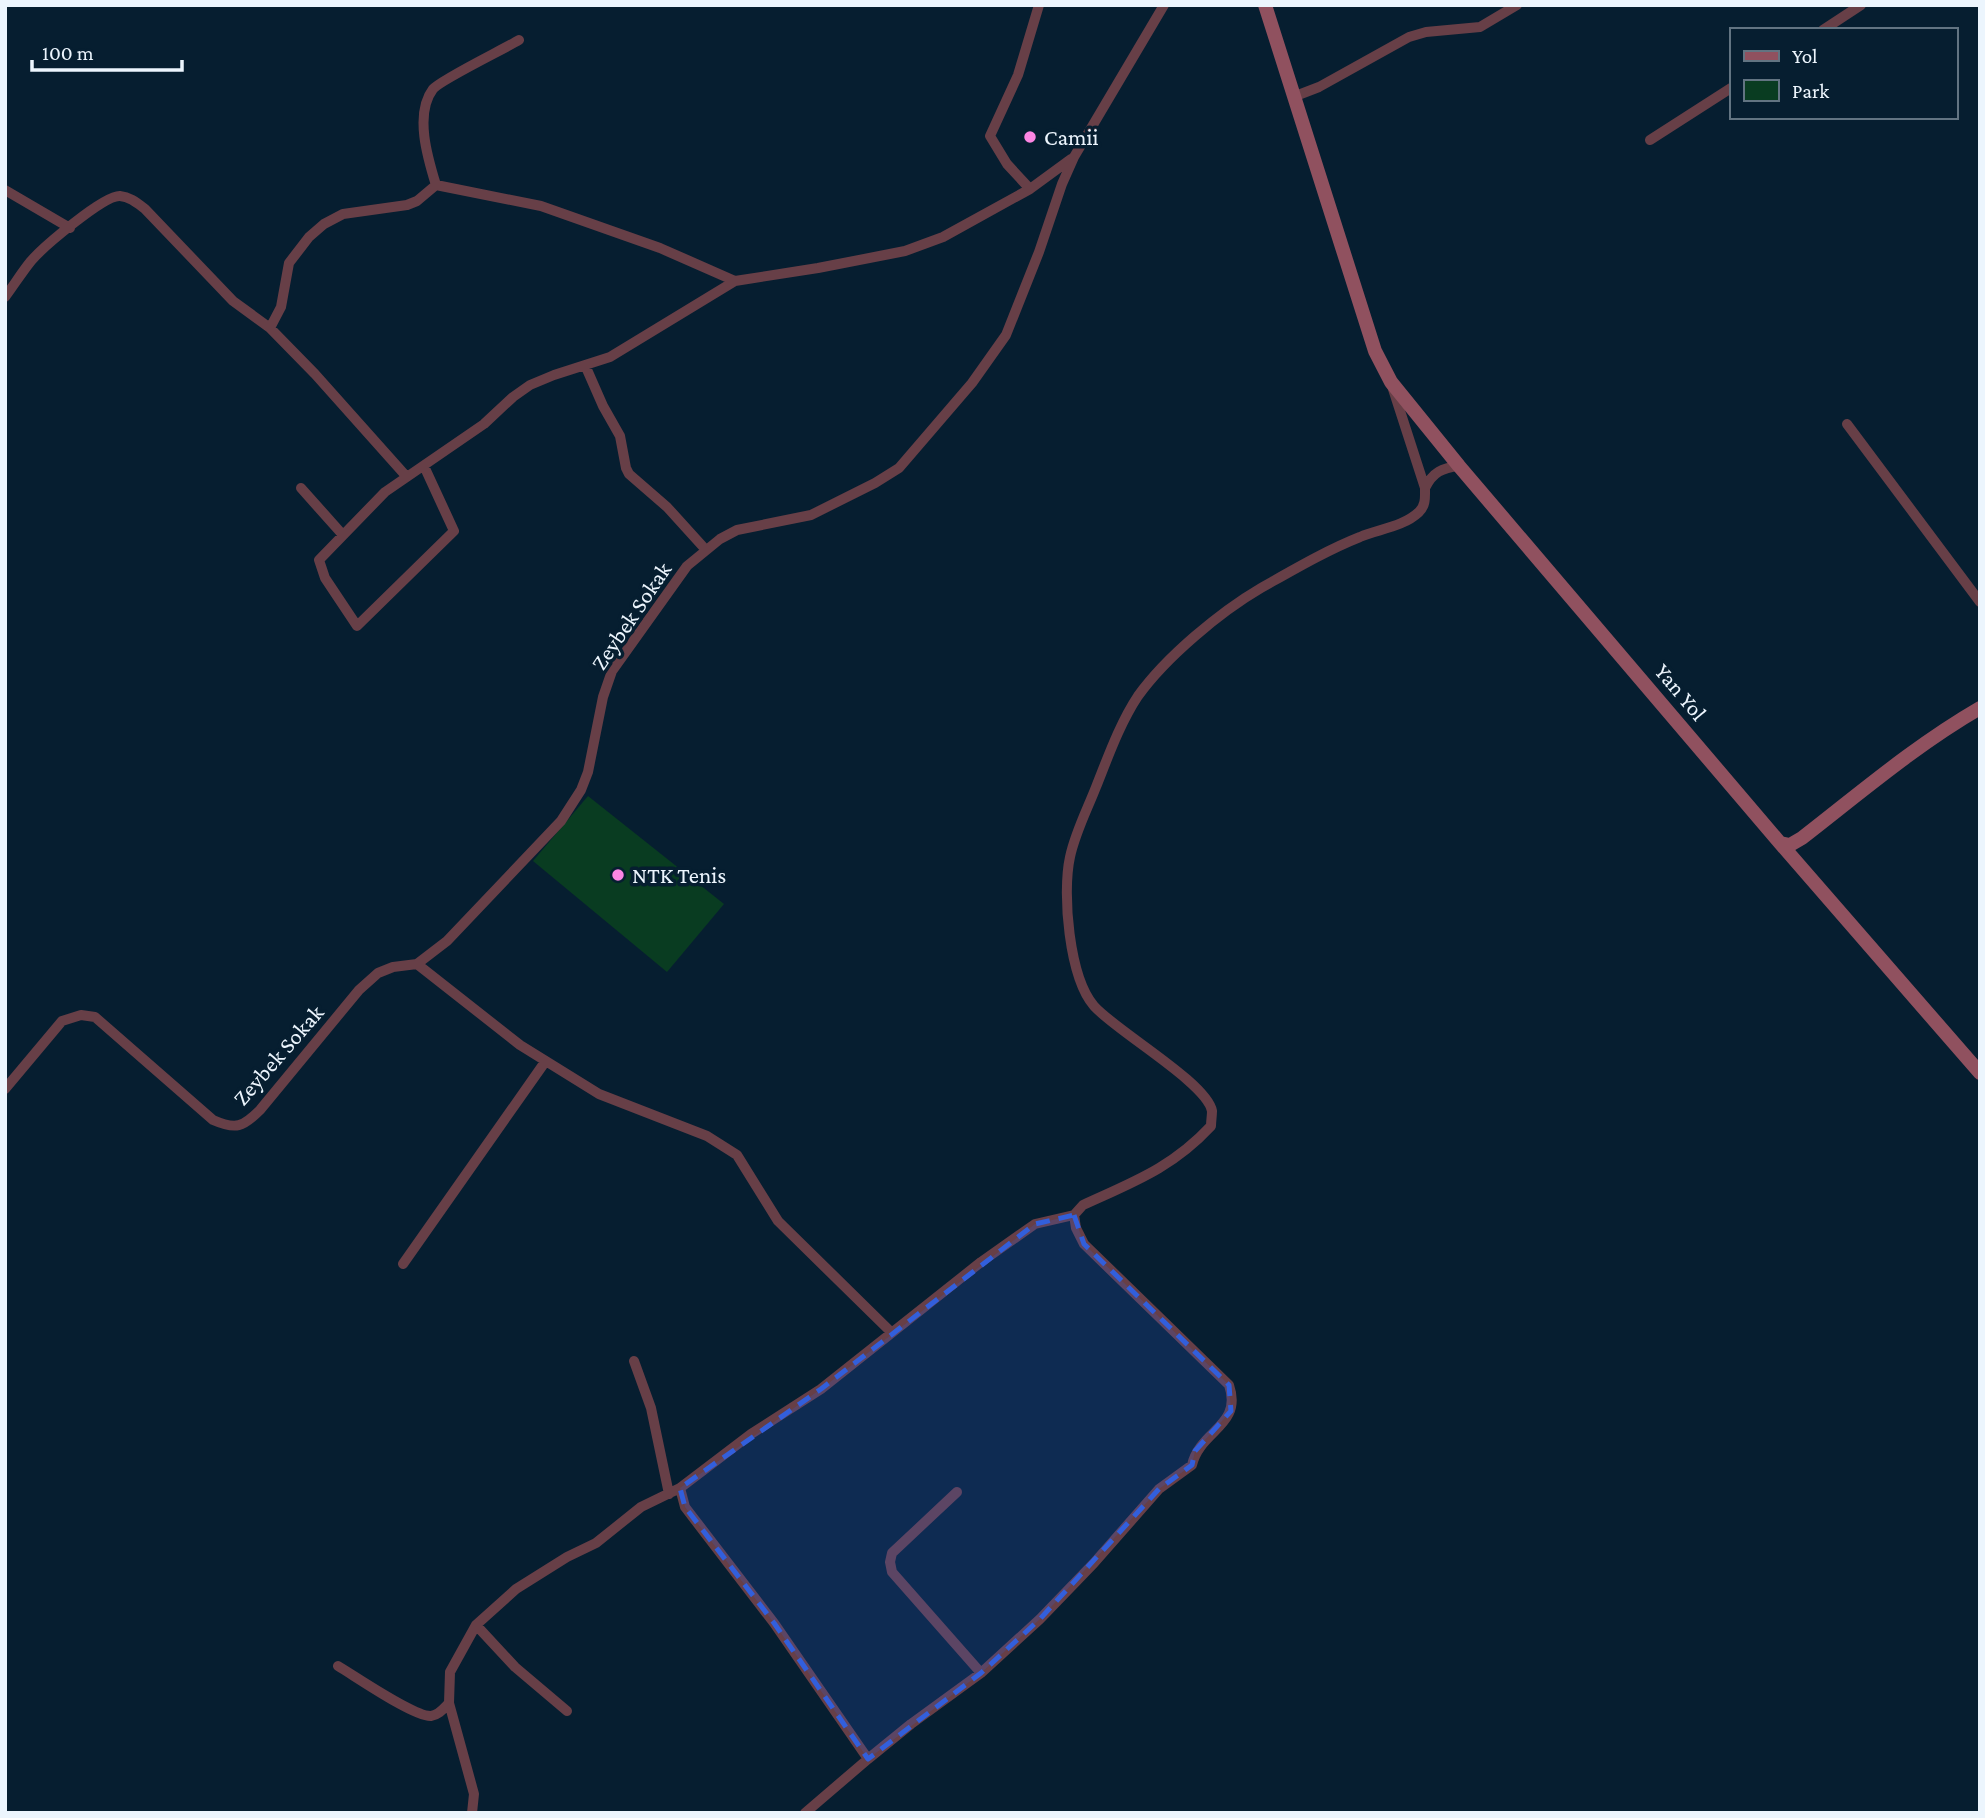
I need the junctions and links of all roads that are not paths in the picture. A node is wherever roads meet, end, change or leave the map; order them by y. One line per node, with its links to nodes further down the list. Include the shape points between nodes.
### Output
1 (1039, 5): 13 (street, via 1018,75 990,136)
2 (1164, 5): 11 (street, Zeybek Sokak)
3 (1265, 5): 9 (street, Yan Yol)
4 (1517, 5): 9 (street, via 1480,27 1409,37)
5 (1861, 5): 6 (street)
6 (1826, 28)
7 (519, 40): 12 (street, via 434,88 426,103 423,141)
8 (1730, 89): 10 (street)
9 (1293, 97): 20 (street, Yan Yol, via 1375,351)
10 (1650, 140)
11 (1074, 157): 13 (street); 28 (street, Zeybek Sokak, via 1006,335 972,383 899,468 811,515 737,530)
12 (436, 185): 16 (street, via 541,206 660,248); 18 (street, via 407,205 343,214 324,224 289,263 281,307)
13 (1030, 189): 16 (street, via 943,237 905,251)
14 (5, 190): 15 (street)
15 (69, 228): 17 (street, via 33,259); 18 (street, via 112,197 132,200 233,301)
16 (735, 281): 19 (street, via 610,357)
17 (5, 297)
18 (270, 328): 24 (street)
19 (585, 365): 22 (street, via 530,385); 28 (street, via 620,436 629,474)
20 (1391, 382): 23 (street, Yan Yol); 26 (street)
21 (1847, 424): 29 (street)
22 (424, 466): 24 (street); 27 (street, via 454,531 357,626 325,578 319,559)
23 (1459, 466): 26 (street, via 1444,468); 32 (street, Yan Yol)
24 (406, 476): 27 (street)
25 (301, 488): 27 (street)
26 (1425, 488): 37 (street, via 1424,505 1406,521 1360,537 1260,588 1225,612 1163,667 1138,697 1115,740 1070,856 1066,893 1072,947 1082,986 1093,1005 1200,1091 1212,1109 1211,1126 1164,1167 1083,1205)
27 (342, 534)
28 (706, 550): 33 (street, Zeybek Sokak, via 687,566 612,671 588,772 573,805 447,941)
29 (1976, 591): 30 (street)
30 (1980, 601)
31 (1980, 708): 32 (street, via 1916,750 1802,838 1790,845)
32 (1780, 843): 35 (street, Yan Yol)
33 (417, 964): 34 (street); 36 (street, Zeybek Sokak, via 378,973 243,1125 229,1127 213,1120 95,1017 81,1015 62,1021)
34 (545, 1062): 38 (street); 39 (street, via 598,1094 707,1136 737,1155 778,1221)
35 (1980, 1073)
36 (5, 1089)
37 (1074, 1215): 39 (street, via 1035,1224); 46 (street, via 1084,1244 1229,1385 1231,1411 1195,1451 1192,1465 1159,1489 1040,1619)
38 (403, 1264)
39 (891, 1332): 41 (street, via 821,1389)
40 (634, 1361): 43 (street, via 651,1408)
41 (680, 1488): 43 (street); 49 (street, via 685,1507 774,1623)
42 (957, 1492): 46 (street, via 892,1553 890,1562 892,1572)
43 (669, 1494): 44 (street, via 641,1507 596,1543 516,1589)
44 (476, 1625): 47 (street, via 450,1672); 48 (street)
45 (338, 1665): 47 (street, via 416,1712 431,1716)
46 (981, 1673): 49 (street)
47 (449, 1703): 50 (street, via 474,1794)
48 (567, 1712)
49 (868, 1759): 51 (street)
50 (472, 1813)
51 (805, 1813)

